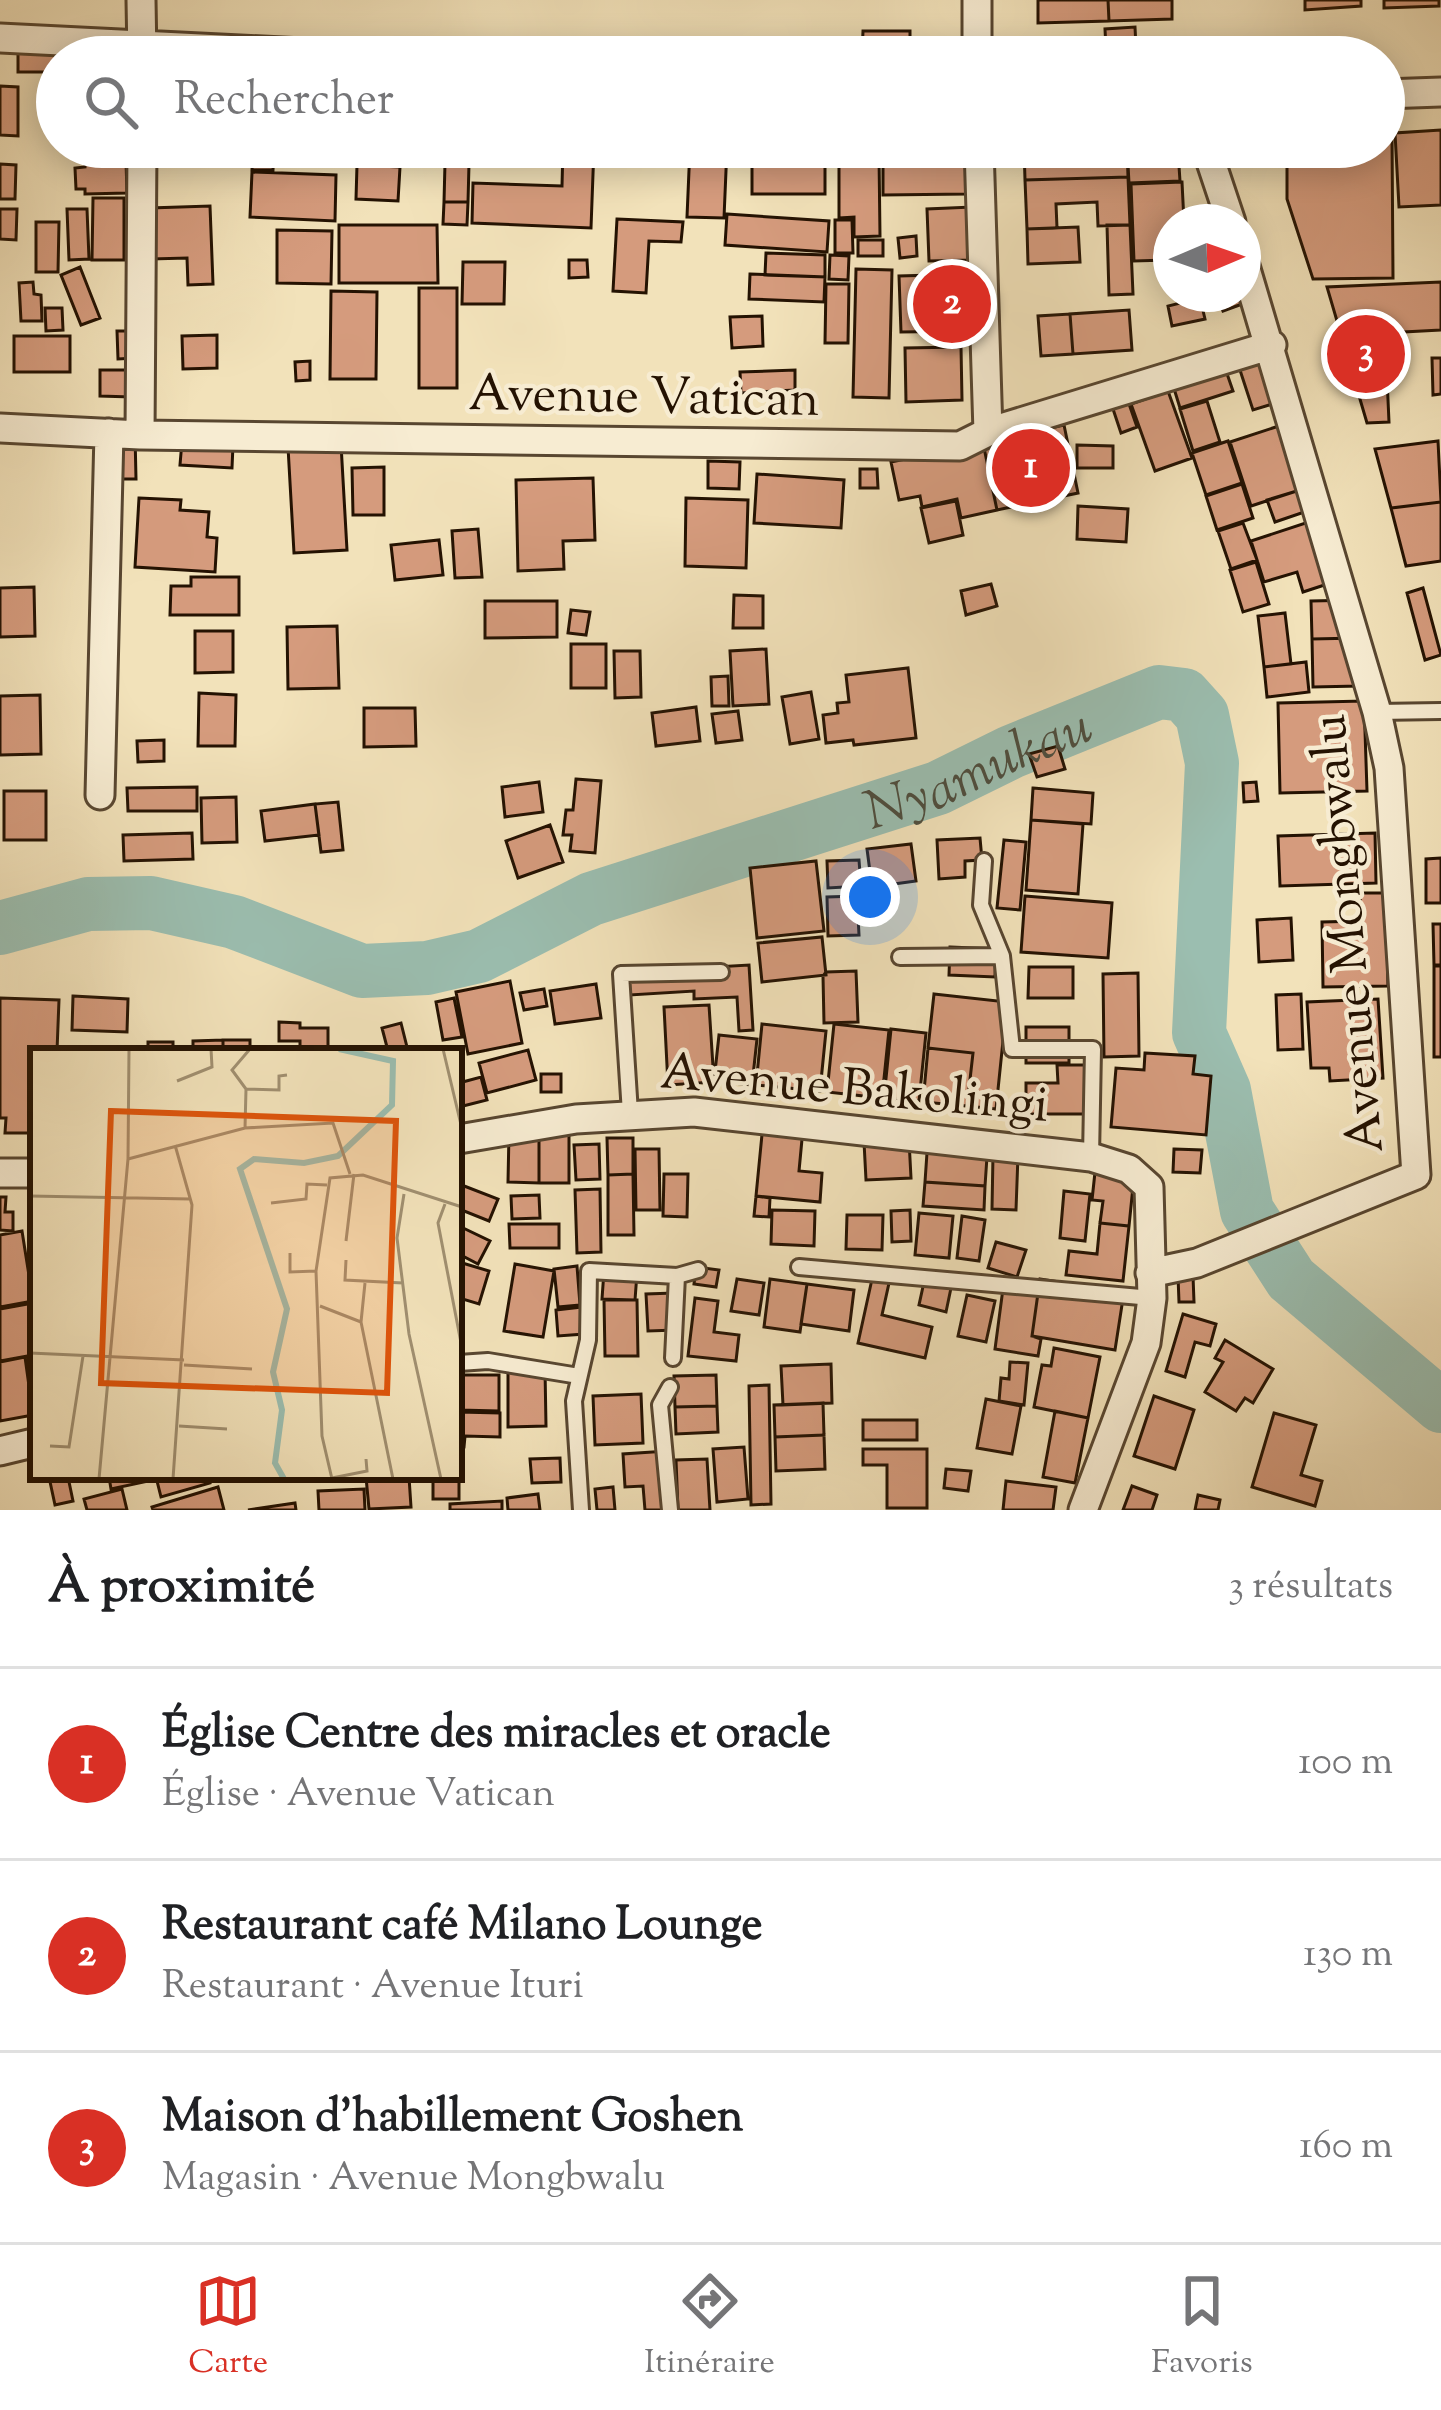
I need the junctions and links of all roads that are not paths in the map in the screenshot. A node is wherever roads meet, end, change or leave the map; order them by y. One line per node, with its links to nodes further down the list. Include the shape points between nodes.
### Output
1 (141, 0): 3 (street)
2 (977, 0): 4 (street)
3 (142, 36)
4 (977, 36)
5 (0, 38): 6 (street)
6 (36, 42)
7 (1441, 92): 8 (street)
8 (1405, 93)
9 (142, 168): 18 (street)
10 (980, 168): 16 (street)
11 (1213, 168): 12 (street)
12 (1225, 204)
13 (1261, 312): 14 (street, Avenue Mongbwalu)
14 (1272, 345): 16 (street, Avenue Vatican); 20 (street, Avenue Mongbwalu)
15 (0, 428): 17 (street, Avenue Vatican)
16 (988, 432): 18 (street, Avenue Vatican, via 960,446)
17 (110, 433): 18 (street, Avenue Vatican); 21 (street)
18 (140, 435)
19 (1441, 711): 20 (lane)
20 (1377, 712): 32 (street, Avenue Mongbwalu, via 1388,768 1416,1175)
21 (100, 795)
22 (984, 861): 23 (lane, via 981,904)
23 (1002, 956): 24 (lane); 28 (lane, via 1012,1048 1093,1049)
24 (900, 957)
25 (721, 972): 26 (lane, via 621,974)
26 (630, 1113): 27 (street, Avenue Bakolingi); 28 (street, Avenue Bakolingi, via 694,1112)
27 (462, 1139)
28 (1091, 1157): 32 (street, Avenue Bakolingi, via 1129,1169 1149,1187)
29 (799, 1267): 32 (lane)
30 (698, 1270): 31 (lane)
31 (677, 1276): 33 (lane); 35 (lane, via 589,1270)
32 (1151, 1286): 41 (street, via 1146,1343)
33 (673, 1358)
34 (462, 1363): 35 (lane)
35 (579, 1376): 39 (lane)
36 (670, 1387): 40 (lane, via 660,1406)
37 (30, 1444): 38 (street)
38 (0, 1451)
39 (581, 1510)
40 (670, 1510)
41 (1083, 1510)

